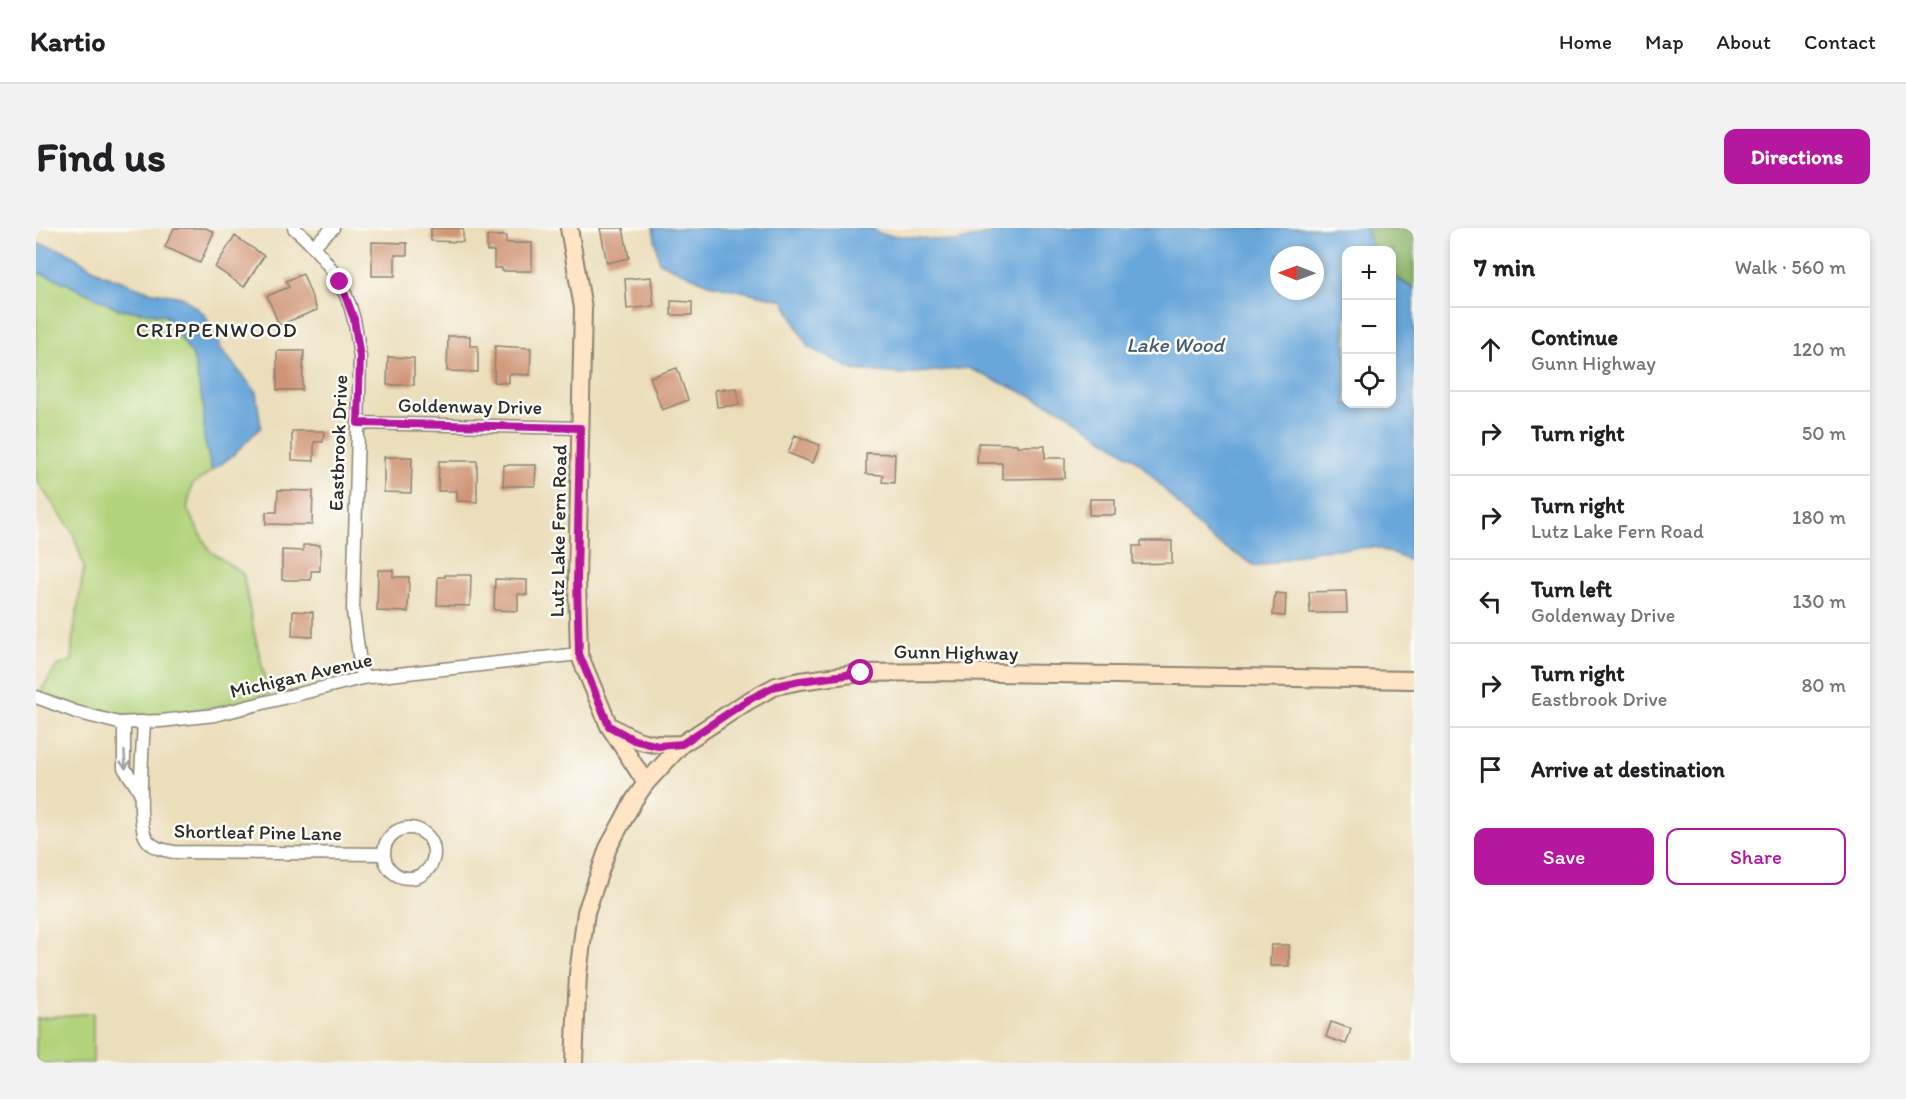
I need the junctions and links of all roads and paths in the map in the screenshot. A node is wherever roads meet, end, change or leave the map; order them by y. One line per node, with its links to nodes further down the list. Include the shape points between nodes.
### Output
1 (294, 228): 4 (street, Eastbrook Drive)
2 (333, 228): 4 (street)
3 (569, 228): 6 (main road, Lutz Lake Fern Road, via 583,308)
4 (314, 245): 5 (street, Eastbrook Drive, via 340,282 354,319 360,357)
5 (358, 423): 6 (street, Goldenway Drive); 8 (street, Eastbrook Drive, via 353,611)
6 (580, 428): 7 (main road, Lutz Lake Fern Road)
7 (579, 654): 8 (street, Michigan Avenue); 13 (main road, Lutz Lake Fern Road)
8 (362, 678): 11 (street, Michigan Avenue, via 215,715)
9 (1414, 680): 14 (main road, Gunn Highway, via 861,673 776,686)
10 (36, 697): 12 (street, Michigan Avenue, via 76,712)
11 (144, 722): 12 (street, Michigan Avenue); 16 (street, Shortleaf Pine Lane)
12 (124, 723): 16 (street, one-way to 16, via 124,768)
13 (609, 726): 14 (main road, via 634,740 658,746); 15 (main road, Lutz Lake Fern Road)
14 (682, 744): 15 (main road, Gunn Highway)
15 (646, 783): 18 (main road, Gunn Highway, via 608,848 586,912 578,974)
16 (141, 793): 17 (street, Shortleaf Pine Lane, via 142,829 149,842 163,850)
17 (383, 854): 17 (street, via 394,832 410,828 425,833 434,848 427,872 412,879 403,879 389,870)
18 (574, 1063)

